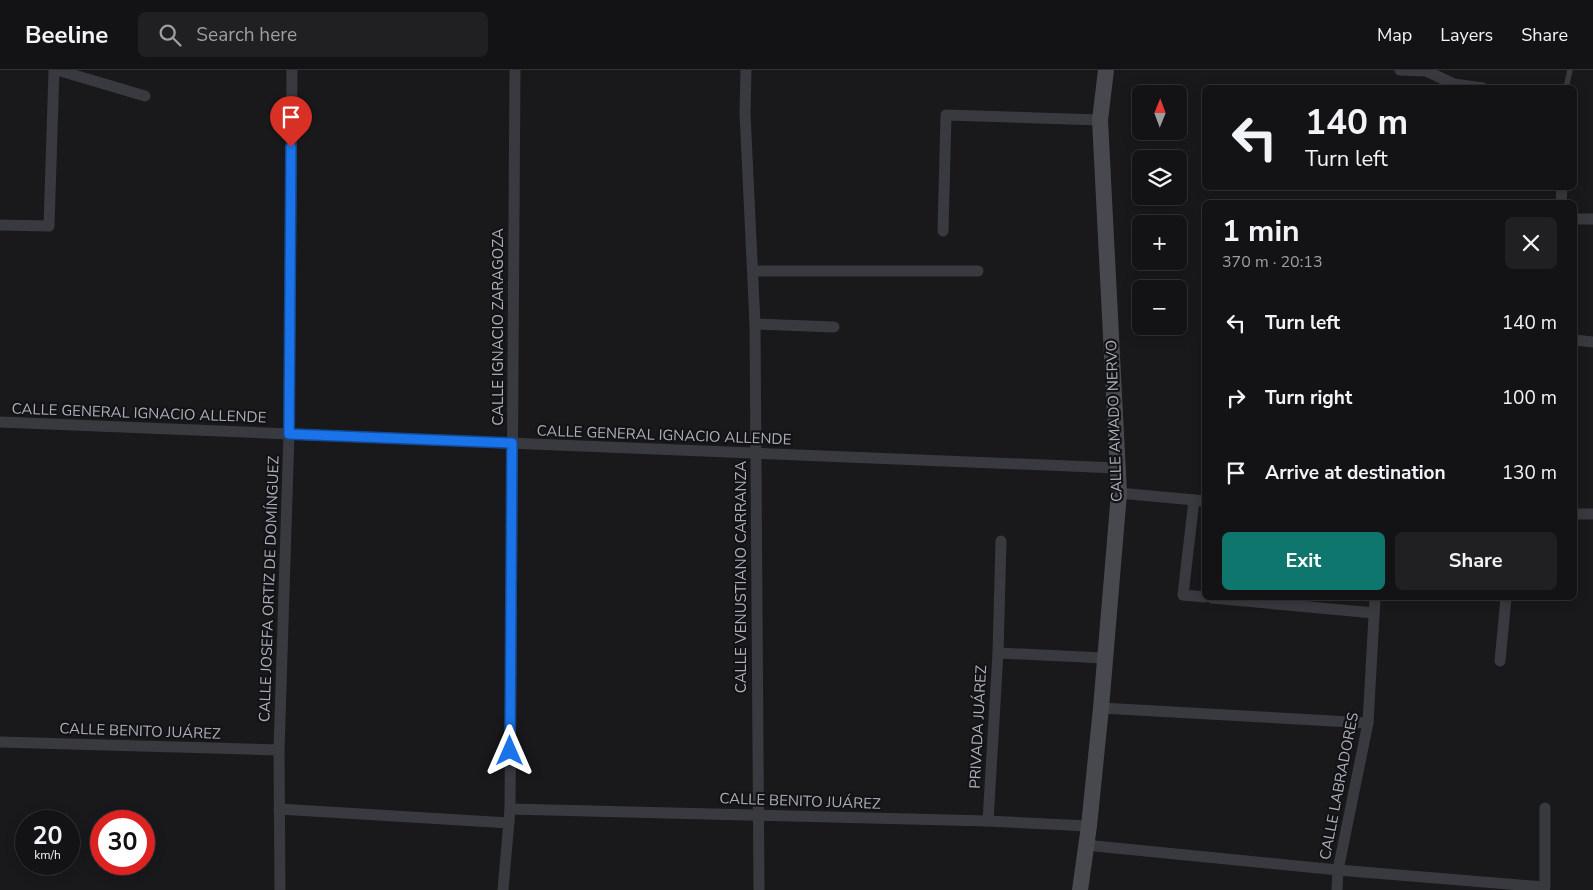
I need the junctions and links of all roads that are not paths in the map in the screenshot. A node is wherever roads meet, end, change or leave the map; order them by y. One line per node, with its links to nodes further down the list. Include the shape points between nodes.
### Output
1 (55, 70): 11 (street); 15 (street, via 49,226)
2 (292, 70): 24 (street, CALLE JOSEFA ORTIZ DE DOMÍNGUEZ)
3 (515, 70): 25 (street, CALLE IGNACIO ZARAGOZA)
4 (746, 70): 17 (street, CALLE VENUSTIANO CARRANZA)
5 (1106, 70): 12 (street, CALLE AMADO NERVO)
6 (1400, 70): 7 (street)
7 (1426, 70): 9 (street)
8 (1570, 70): 10 (lane)
9 (1461, 85)
10 (1567, 85)
11 (144, 96)
12 (1100, 120): 16 (street, via 946,115); 27 (street, CALLE AMADO NERVO)
13 (1577, 219): 14 (street)
14 (1593, 219)
15 (0, 225)
16 (943, 231)
17 (753, 271): 18 (street); 19 (street, CALLE VENUSTIANO CARRANZA)
18 (978, 271)
19 (755, 324): 20 (street); 26 (street, CALLE VENUSTIANO CARRANZA)
20 (834, 328)
21 (1577, 340): 22 (street)
22 (1593, 342)
23 (0, 422): 24 (street, CALLE GENERAL IGNACIO ALLENDE)
24 (289, 434): 25 (street, CALLE GENERAL IGNACIO ALLENDE); 44 (street, CALLE JOSEFA ORTIZ DE DOMÍNGUEZ)
25 (512, 443): 26 (street, CALLE GENERAL IGNACIO ALLENDE); 47 (street, CALLE IGNACIO ZARAGOZA)
26 (756, 454): 27 (street, CALLE GENERAL IGNACIO ALLENDE); 48 (street, CALLE VENUSTIANO CARRANZA)
27 (1117, 468): 28 (street, CALLE AMADO NERVO)
28 (1119, 493): 29 (street); 39 (street, CALLE AMADO NERVO)
29 (1199, 501): 33 (street, via 1183,595)
30 (1577, 514): 31 (street)
31 (1593, 514)
32 (1001, 541): 38 (street)
33 (1202, 597)
34 (1234, 600): 37 (street)
35 (1375, 600): 37 (street, CALLE LABRADORES)
36 (1506, 600): 40 (street)
37 (1374, 613): 42 (street, CALLE LABRADORES)
38 (998, 653): 39 (street, PRIVADA JUÁREZ); 49 (street, PRIVADA JUÁREZ)
39 (1105, 658): 41 (street, CALLE AMADO NERVO)
40 (1500, 661)
41 (1101, 708): 42 (street); 51 (street, CALLE AMADO NERVO)
42 (1368, 723): 53 (street, CALLE LABRADORES)
43 (0, 742): 44 (street, CALLE BENITO JUÁREZ)
44 (279, 750): 46 (street, CALLE JOSEFA ORTIZ DE DOMÍNGUEZ)
45 (1545, 808): 53 (street, via 1544,887)
46 (279, 809): 50 (street); 54 (street, CALLE JOSEFA ORTIZ DE DOMÍNGUEZ)
47 (510, 809): 48 (street, CALLE BENITO JUÁREZ); 50 (street, CALLE IGNACIO ZARAGOZA)
48 (758, 814): 49 (street, CALLE BENITO JUÁREZ); 56 (street, CALLE VENUSTIANO CARRANZA)
49 (988, 821): 51 (street, CALLE BENITO JUÁREZ)
50 (509, 824): 55 (street, CALLE IGNACIO ZARAGOZA)
51 (1089, 826): 52 (street, CALLE AMADO NERVO)
52 (1085, 845): 53 (street); 57 (street, CALLE AMADO NERVO)
53 (1338, 870): 58 (street, CALLE LABRADORES)
54 (280, 890)
55 (503, 890)
56 (759, 890)
57 (1080, 890)
58 (1337, 890)

